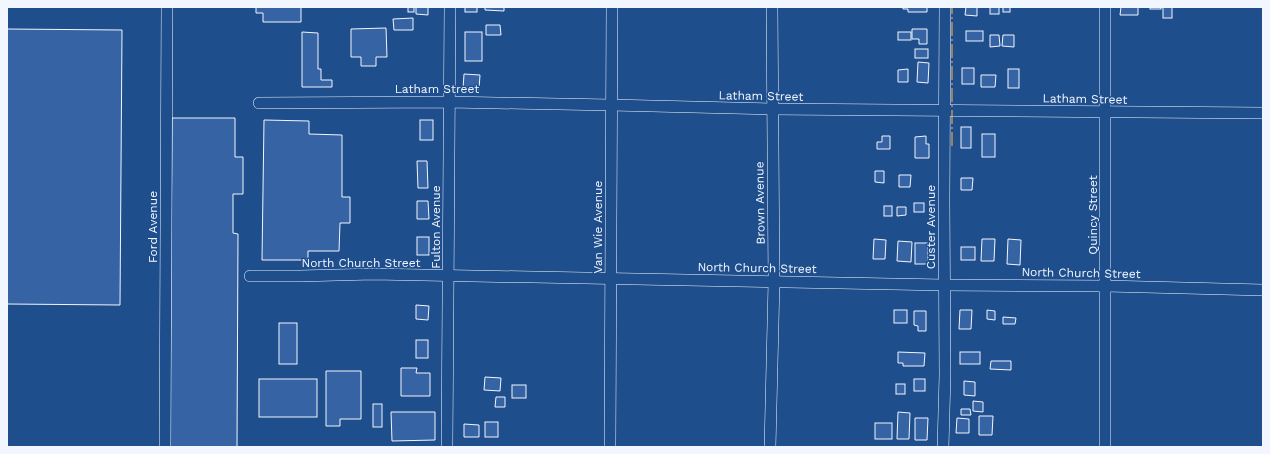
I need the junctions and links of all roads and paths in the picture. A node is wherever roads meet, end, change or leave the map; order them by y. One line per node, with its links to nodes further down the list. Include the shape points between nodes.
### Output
1 (168, 7): 21 (street, Ford Avenue)
2 (450, 7): 7 (street, Fulton Avenue)
3 (612, 7): 9 (street, Van Wie Avenue)
4 (772, 7): 10 (street, Brown Avenue)
5 (945, 7): 11 (street, Custer Avenue)
6 (1105, 7): 12 (street, Quincy Street)
7 (449, 102): 8 (street, Latham Street); 9 (street, Latham Street); 15 (street, Fulton Avenue)
8 (259, 103)
9 (611, 105): 10 (street, Latham Street); 16 (street, Van Wie Avenue)
10 (772, 110): 11 (street, Latham Street); 17 (street, Brown Avenue)
11 (944, 110): 12 (street, Latham Street); 18 (street, Custer Avenue)
12 (1105, 113): 13 (street, Latham Street); 19 (street, Quincy Street)
13 (1263, 113)
14 (250, 276): 15 (street, North Church Street)
15 (448, 276): 16 (street, North Church Street); 22 (street, Fulton Avenue)
16 (610, 279): 17 (street, North Church Street); 23 (street, Van Wie Avenue)
17 (774, 282): 18 (street, North Church Street); 24 (street, Brown Avenue)
18 (944, 285): 19 (street, North Church Street); 25 (street, Custer Avenue)
19 (1106, 286): 20 (street, North Church Street); 26 (street, Quincy Street)
20 (1263, 290)
21 (165, 447)
22 (448, 447)
23 (610, 447)
24 (770, 447)
25 (943, 447)
26 (1105, 447)

